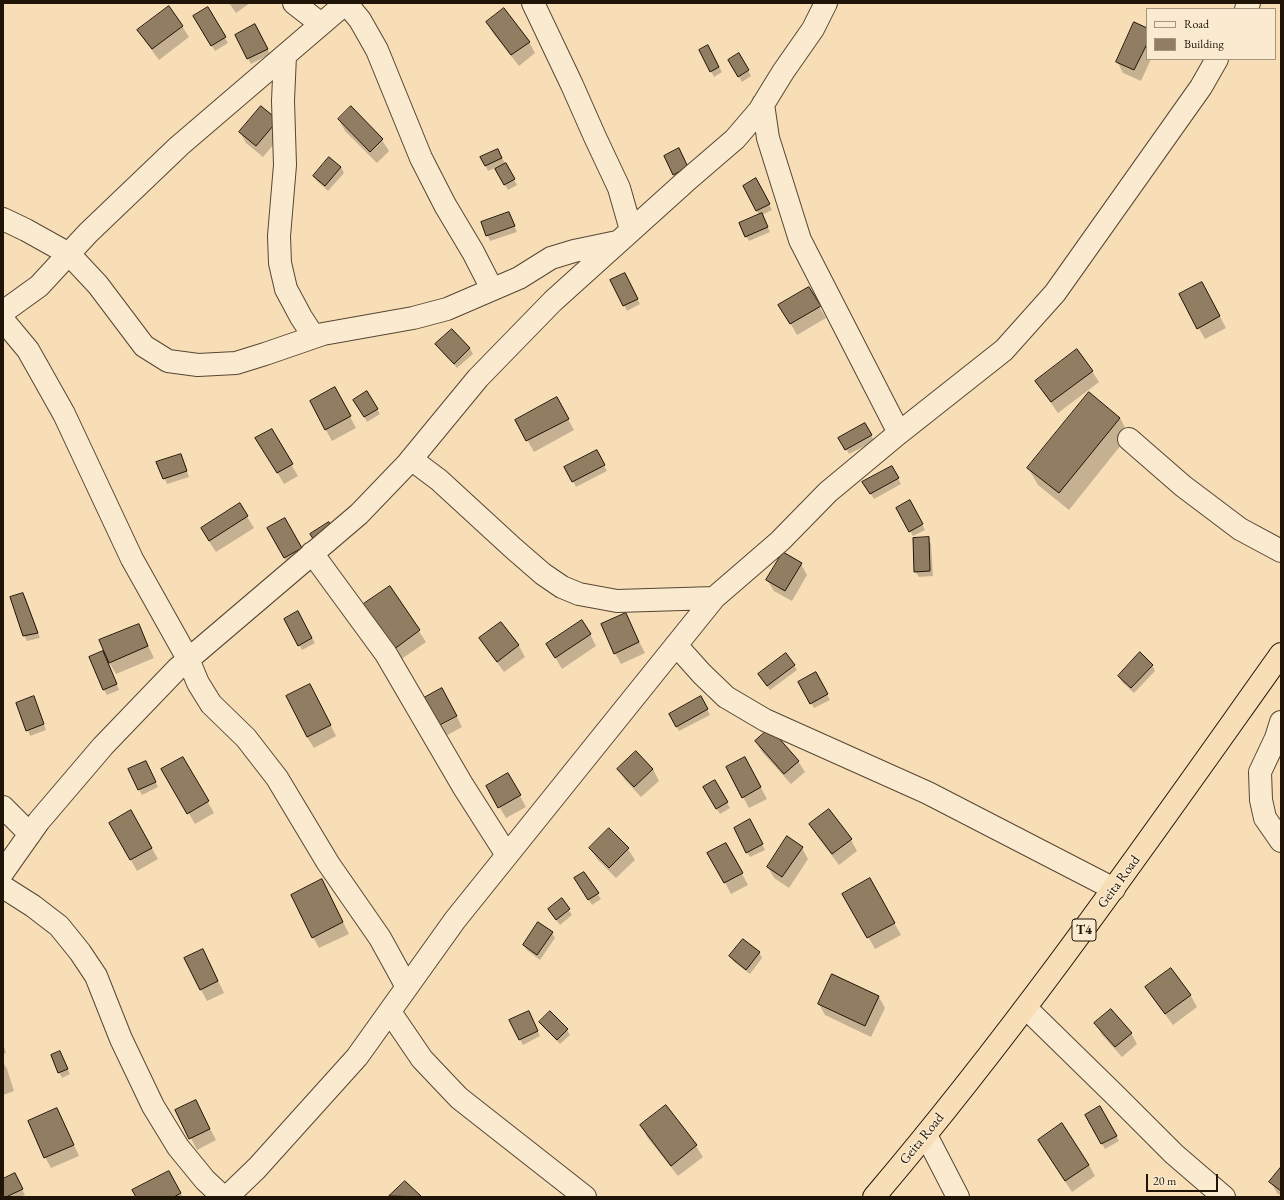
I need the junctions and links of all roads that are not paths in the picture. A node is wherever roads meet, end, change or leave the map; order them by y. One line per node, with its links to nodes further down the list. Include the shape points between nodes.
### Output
1 (294, 3): 5 (street)
2 (346, 3): 5 (street); 12 (street, via 360,20 377,50 421,158)
3 (533, 3): 10 (street, via 619,188)
4 (826, 3): 8 (street, via 813,29)
5 (321, 24): 6 (street)
6 (285, 55): 11 (street, via 179,146); 15 (street, via 285,165 279,236 280,263 286,289)
7 (1216, 60): 16 (street, via 1055,292 1004,350)
8 (763, 104): 10 (street, via 735,139); 16 (street, via 768,138 800,240)
9 (3, 219): 11 (street)
10 (625, 236): 12 (street, via 551,258 519,278); 18 (street, via 553,301 478,378)
11 (69, 254): 13 (street, via 39,286); 15 (street, via 98,285 144,346 168,361 198,365 236,363)
12 (492, 289): 15 (street, via 447,309)
13 (3, 312)
14 (3, 320): 24 (street, via 28,350 64,414 132,559)
15 (314, 337)
16 (899, 433): 21 (street, via 828,492 780,541)
17 (1129, 439): 19 (street, via 1183,486 1240,529)
18 (411, 459): 20 (street, via 359,514); 21 (street, via 439,480 543,574 562,587 579,594 617,601)
19 (1281, 551)
20 (312, 553): 24 (street); 29 (street, via 386,654)
21 (714, 598): 22 (street)
22 (676, 645): 29 (street); 32 (street, via 726,697 765,720 928,792)
23 (1281, 654): 32 (highway, Geita Road / T4)
24 (188, 659): 27 (street, via 103,746); 33 (street, via 198,683 211,704 246,738 277,778 328,863 380,938)
25 (1281, 722): 28 (street, via 1260,772 1261,800 1265,818)
26 (3, 807): 27 (street)
27 (30, 834): 30 (street)
28 (1281, 841)
29 (506, 855): 33 (street)
30 (3, 872)
31 (3, 887): 37 (street, via 59,926 80,952 96,976 152,1106 178,1147 205,1180)
32 (1114, 889): 34 (highway, Geita Road / T4)
33 (407, 987): 35 (street)
34 (1026, 1008): 36 (highway, Geita Road / T4); 42 (street, via 1174,1154)
35 (390, 1012): 38 (street, via 357,1057 257,1168); 39 (street, via 422,1059 459,1098)
36 (926, 1135): 40 (highway, Geita Road / T4); 41 (street)
37 (223, 1197)
38 (227, 1197)
39 (585, 1197)
40 (874, 1197)
41 (958, 1197)
42 (1224, 1197)

